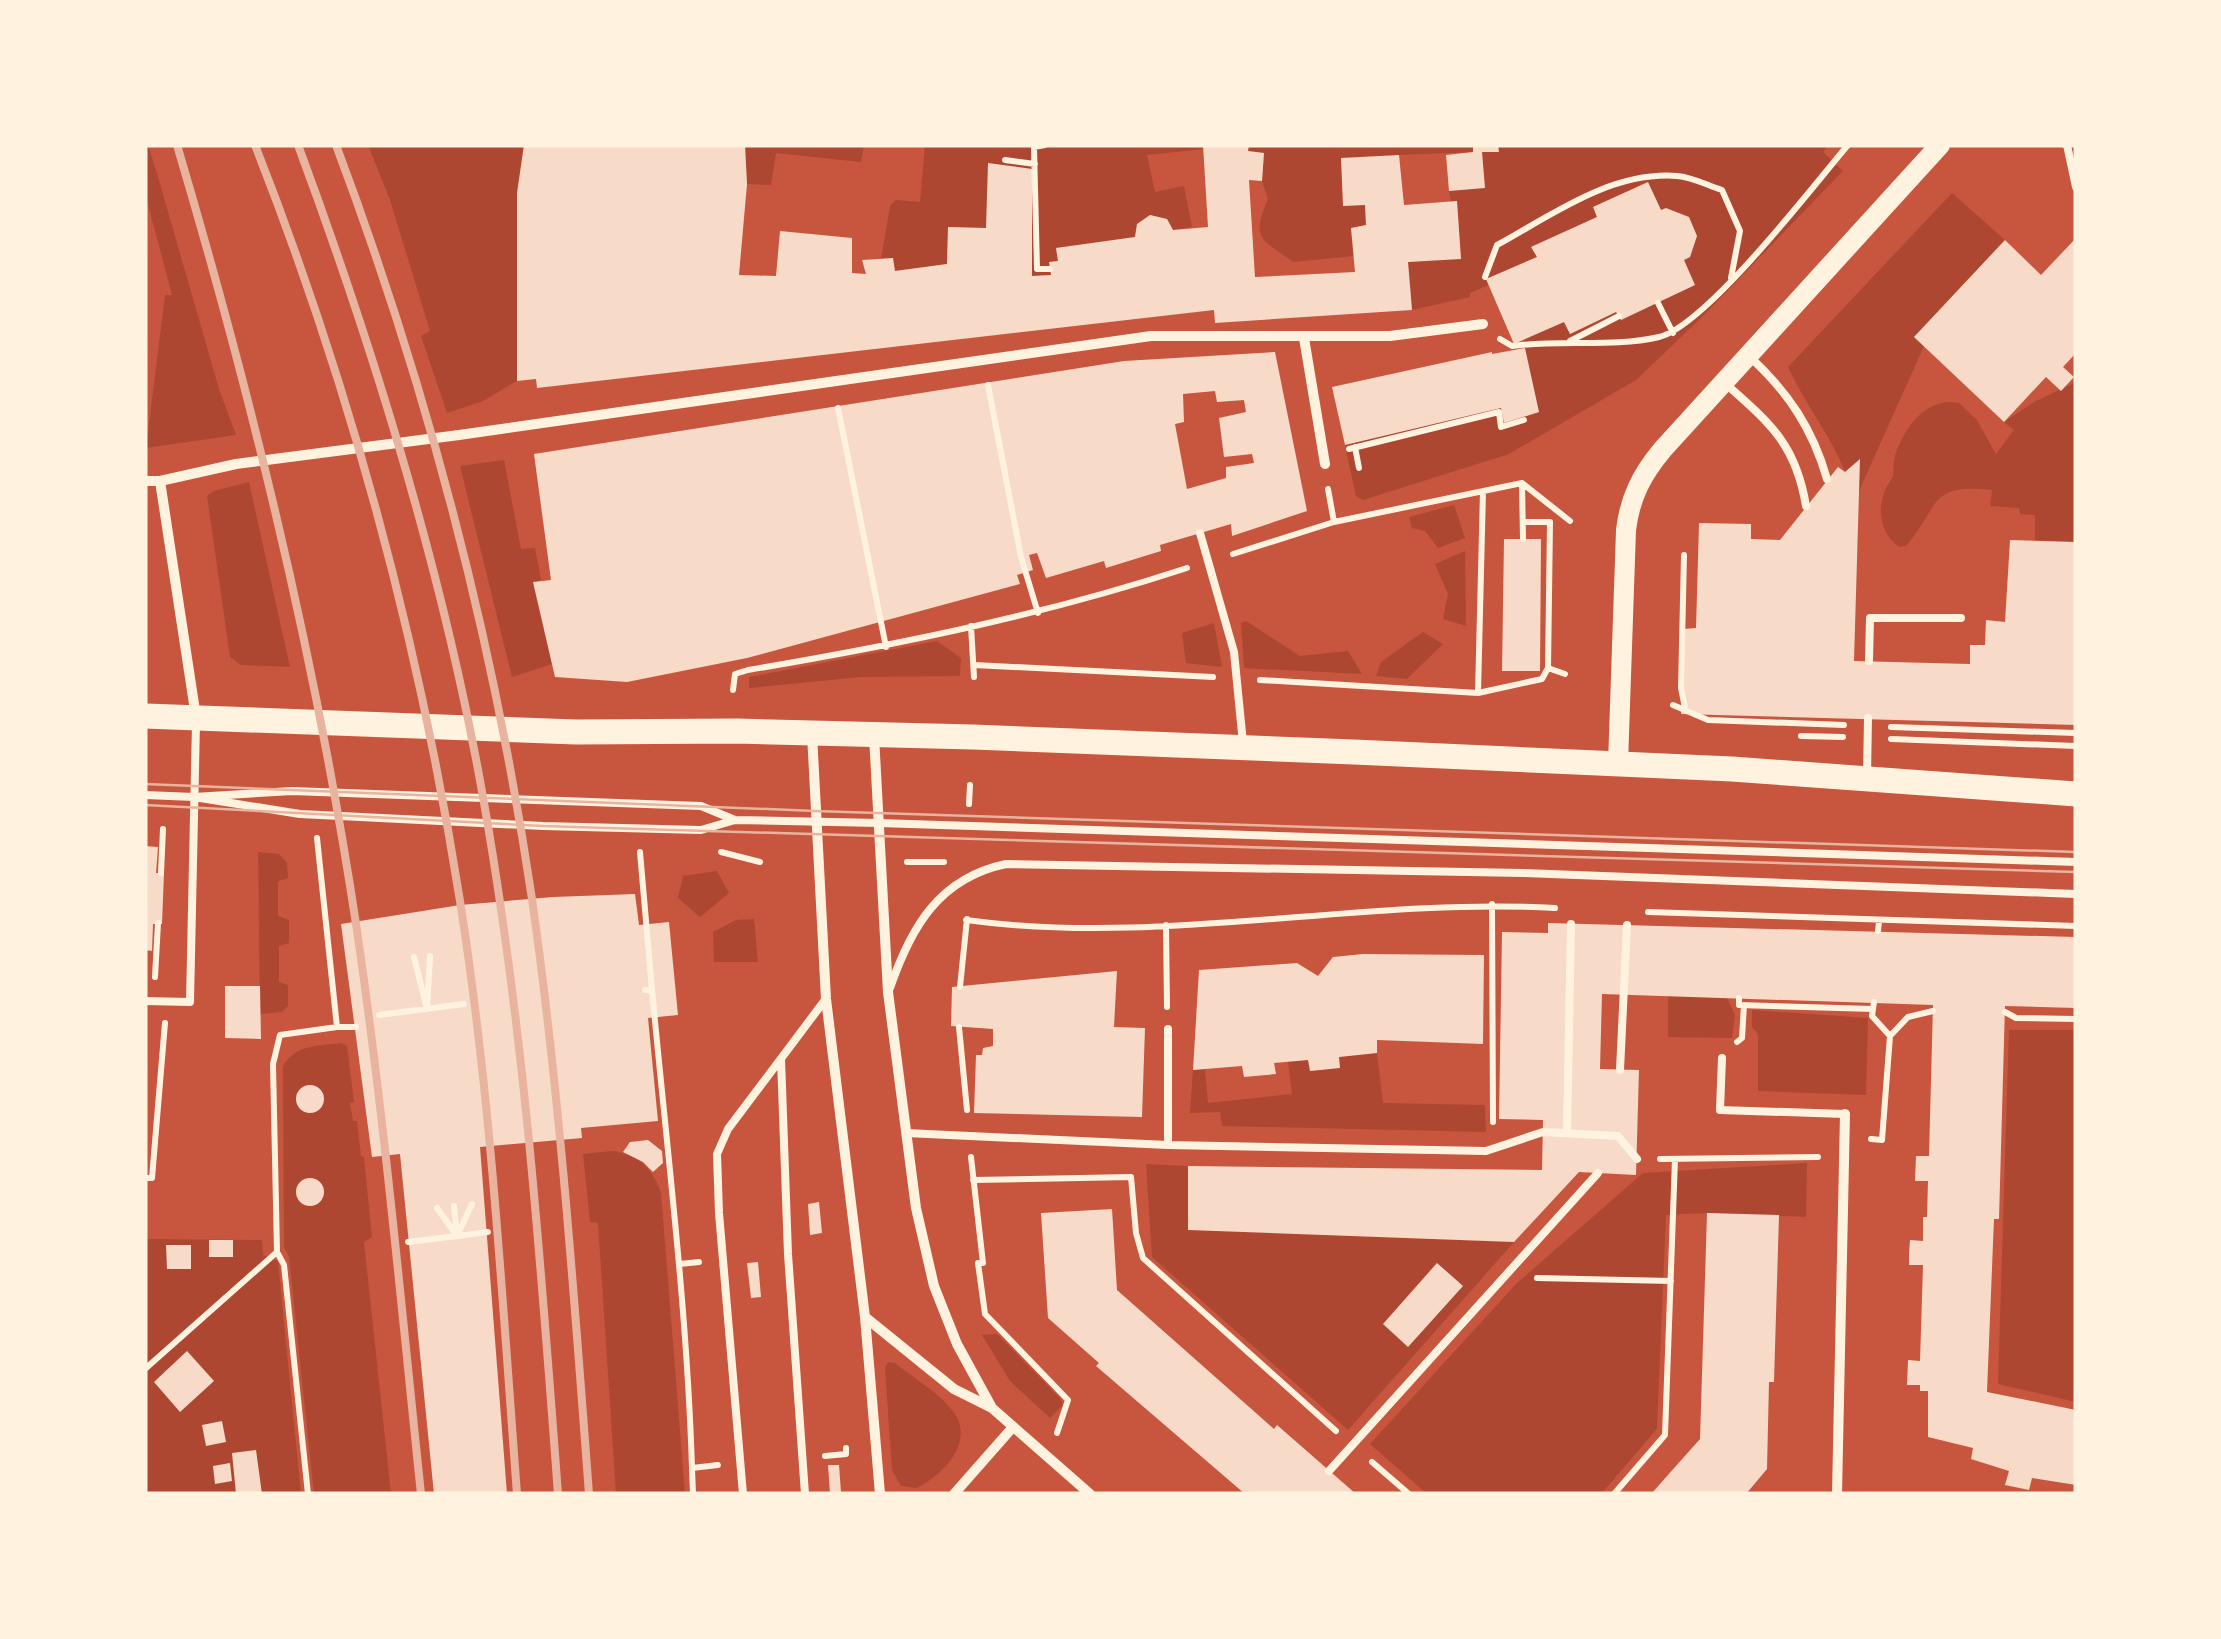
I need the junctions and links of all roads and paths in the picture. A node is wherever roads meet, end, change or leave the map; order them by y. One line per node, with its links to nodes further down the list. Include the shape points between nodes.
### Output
1 (1045, 145): 6 (path, via 1034,147)
2 (1848, 145): 10 (path)
3 (1940, 145): 18 (main road)
4 (2066, 145): 7 (lane)
5 (1005, 160): 6 (path)
6 (1035, 164): 8 (path, via 1037,269)
7 (2076, 187)
8 (1050, 269)
9 (1485, 277): 10 (path, via 1496,245 1601,188 1645,176 1682,176 1722,190 1740,231)
10 (1731, 279): 14 (path)
11 (1658, 303): 14 (path)
12 (1618, 316): 16 (path)
13 (1483, 324): 15 (street)
14 (1673, 333): 16 (path)
15 (1304, 338): 19 (street, via 1151,336); 23 (street)
16 (1569, 342): 17 (path)
17 (1524, 344)
18 (1748, 356): 20 (main road); 25 (lane, via 1799,413)
19 (834, 380): 27 (street, via 236,464); 42 (path)
20 (1724, 382): 31 (lane, via 1786,442); 58 (main road, via 1651,464 1628,512)
21 (992, 408): 39 (path)
22 (1524, 420): 24 (path, via 1501,427 1498,412 1351,448)
23 (1324, 464)
24 (1359, 468)
25 (1827, 479)
26 (145, 481): 27 (street)
27 (160, 481): 53 (street)
28 (1522, 483): 29 (path); 30 (path); 32 (path)
29 (1483, 490): 38 (path, via 1334,522); 50 (path)
30 (1550, 506): 33 (path); 34 (path)
31 (1806, 506)
32 (1523, 522): 33 (path); 36 (path)
33 (1550, 522): 45 (path)
34 (1570, 522)
35 (1200, 532): 38 (lane)
36 (1523, 539)
37 (1684, 556): 51 (path)
38 (1209, 562): 39 (path); 48 (lane)
39 (1038, 614): 41 (path)
40 (1961, 618): 43 (lane, via 1870,618)
41 (970, 626): 42 (path); 44 (path)
42 (886, 647): 49 (path, via 748,670 735,674)
43 (1869, 662)
44 (974, 665): 47 (path); 48 (path)
45 (1548, 668): 46 (path); 50 (path, via 1542,679)
46 (1564, 674)
47 (974, 677)
48 (1238, 678): 50 (path); 57 (lane)
49 (733, 690)
50 (1478, 693)
51 (1685, 708)
52 (145, 716): 53 (main road)
53 (196, 718): 55 (main road, via 576,732); 62 (lane)
54 (1868, 718): 59 (lane)
55 (812, 732): 56 (main road); 64 (street)
56 (874, 734): 57 (main road); 65 (street)
57 (1244, 748): 58 (main road)
58 (1618, 764): 59 (main road)
59 (1867, 780): 60 (main road)
60 (2076, 794)
61 (145, 796): 62 (lane)
62 (194, 797): 63 (lane, via 300,814 543,826 702,830); 63 (lane, via 292,791 701,806); 94 (lane, via 190,1002)
63 (734, 820): 64 (lane)
64 (816, 822): 65 (lane); 92 (street)
65 (878, 823): 73 (lane); 91 (street)
66 (163, 830): 74 (path)
67 (317, 837): 103 (path)
68 (641, 845): 130 (path, via 649,990)
69 (713, 852): 70 (path)
70 (760, 862)
71 (907, 862): 72 (path)
72 (955, 862)
73 (2076, 862)
74 (161, 873)
75 (966, 877): 76 (lane, via 1006,864 1059,864); 80 (path, via 973,892); 91 (lane, via 915,929)
76 (2076, 894)
77 (1492, 904): 78 (path); 84 (path); 116 (path)
78 (1572, 909)
79 (1644, 912): 81 (path)
80 (966, 920): 84 (path, via 1029,929); 90 (path)
81 (1879, 922): 86 (path); 87 (path)
82 (158, 924): 94 (path)
83 (1571, 924): 113 (lane)
84 (1166, 925): 104 (path)
85 (1627, 925): 109 (lane)
86 (2076, 926)
87 (1878, 932)
88 (430, 956): 96 (path)
89 (414, 957): 96 (path)
90 (960, 987)
91 (888, 992): 112 (street)
92 (826, 999): 108 (lane); 133 (street)
93 (145, 1001): 94 (lane)
94 (160, 1002): 120 (path, via 166,1024 152,1178)
95 (464, 1004): 96 (path)
96 (427, 1008): 99 (path)
97 (1933, 1011): 105 (path, via 1908,1017)
98 (2005, 1012): 100 (path)
99 (380, 1015)
100 (2076, 1019)
101 (356, 1026): 103 (path)
102 (959, 1026): 114 (path)
103 (337, 1027): 128 (path, via 280,1035 274,1064)
104 (1168, 1029): 115 (lane)
105 (1890, 1036): 106 (path, via 1872,1016 1873,1006 1741,1002); 111 (path)
106 (1742, 1038)
107 (1722, 1058): 110 (lane, via 1720,1110)
108 (781, 1059): 144 (lane, via 717,1154); 145 (lane)
109 (1620, 1070)
110 (1845, 1114): 117 (street)
111 (1883, 1126)
112 (906, 1133): 114 (lane); 135 (street, via 934,1286)
113 (1567, 1133): 116 (lane, via 1543,1132); 118 (lane, via 1618,1136)
114 (969, 1136): 115 (lane); 121 (path)
115 (1168, 1145): 116 (lane)
116 (1490, 1149)
117 (1844, 1156): 132 (path, via 1671,1159); 151 (street)
118 (1637, 1159)
119 (1598, 1173): 131 (lane)
120 (145, 1178)
121 (973, 1180): 137 (path, via 1131,1178 1143,1258); 138 (path, via 986,1314 1068,1400)
122 (472, 1204): 126 (path)
123 (454, 1206): 126 (path)
124 (437, 1208): 126 (path)
125 (488, 1232): 126 (path)
126 (456, 1236): 127 (path)
127 (408, 1242)
128 (277, 1252): 134 (path); 142 (path, via 284,1265)
129 (700, 1262): 130 (path)
130 (680, 1264): 140 (path)
131 (1506, 1271): 132 (path, via 1530,1278); 137 (lane)
132 (1671, 1281): 150 (path, via 1665,1434)
133 (865, 1317): 135 (street, via 954,1389); 146 (street)
134 (145, 1369)
135 (992, 1408): 136 (street)
136 (1013, 1427): 138 (street); 147 (street)
137 (1353, 1446): 141 (lane); 149 (path)
138 (1048, 1457): 148 (street)
139 (725, 1464): 140 (path)
140 (692, 1468): 143 (path)
141 (1329, 1471)
142 (308, 1494)
143 (694, 1494)
144 (742, 1494)
145 (805, 1494)
146 (880, 1494)
147 (954, 1494)
148 (1090, 1494)
149 (1409, 1494)
150 (1614, 1494)
151 (1836, 1494)

